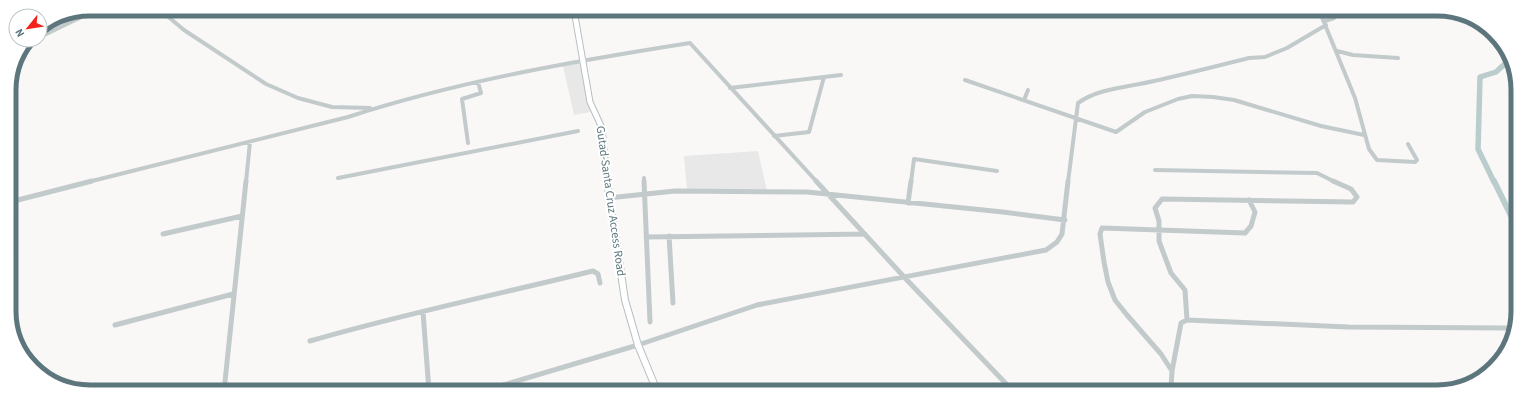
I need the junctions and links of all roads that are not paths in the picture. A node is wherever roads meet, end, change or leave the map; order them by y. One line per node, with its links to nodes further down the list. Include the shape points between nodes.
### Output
1 (167, 16): 18 (street, via 184,30 266,84 298,98 332,107)
2 (575, 16): 10 (main road, Gutad-Santa Cruz Access Road)
3 (1321, 16): 6 (street)
4 (1336, 16): 6 (street)
5 (82, 17): 7 (street)
6 (1325, 25): 8 (street); 19 (street, via 1308,37 1265,57 1249,58 1085,98 1078,103)
7 (48, 33)
8 (1337, 51): 9 (street, via 1353,55); 21 (street, via 1356,102)
9 (1398, 58)
10 (583, 60): 14 (street); 15 (street, via 690,43); 32 (main road, Gutad-Santa Cruz Access Road, via 590,102 602,128)
11 (841, 75): 12 (street)
12 (824, 77): 15 (street); 22 (street, via 809,132)
13 (965, 80): 17 (street)
14 (478, 82): 18 (street); 24 (street, via 481,93 462,99)
15 (730, 88): 22 (street)
16 (1028, 90): 17 (street)
17 (1024, 100): 19 (street)
18 (376, 108): 23 (street)
19 (1077, 120): 21 (street, via 1116,132 1150,108 1192,96 1235,101 1308,123); 37 (street, via 1064,211)
20 (578, 131): 28 (street)
21 (1364, 135): 25 (street, via 1373,158 1377,160 1415,162 1417,160)
22 (774, 136): 31 (street)
23 (250, 142): 33 (street, via 129,170); 36 (street)
24 (468, 143)
25 (1408, 144)
26 (1155, 170): 34 (street, via 1317,173 1351,189 1357,197 1353,202)
27 (997, 171): 35 (street, via 914,159)
28 (338, 178)
29 (644, 178): 30 (street)
30 (645, 193): 31 (street); 32 (street); 42 (street)
31 (828, 193): 35 (street); 40 (street)
32 (608, 198): 53 (main road, Gutad-Santa Cruz Access Road, via 625,300)
33 (16, 200)
34 (1249, 200): 38 (street, via 1162,199 1156,208); 38 (street, via 1255,212 1251,226 1245,233)
35 (908, 203): 37 (street)
36 (242, 216): 39 (street); 45 (street)
37 (1065, 220): 43 (street, via 1062,235 1056,244 1046,250)
38 (1159, 230): 48 (street, via 1159,241 1171,273 1184,290); 54 (street, via 1102,228 1100,234 1108,279 1119,306)
39 (163, 234)
40 (865, 234): 41 (street); 43 (street)
41 (669, 236): 42 (street); 46 (street)
42 (646, 237): 49 (street)
43 (905, 278): 53 (street, via 757,305); 59 (street)
44 (600, 283): 47 (street, via 598,274 593,271)
45 (233, 294): 50 (street); 55 (street)
46 (673, 303)
47 (423, 312): 52 (street); 56 (street)
48 (1187, 320): 51 (street, via 1348,327); 54 (street, via 1181,323)
49 (650, 322)
50 (115, 325)
51 (1510, 328)
52 (310, 341)
53 (638, 345): 57 (street); 58 (main road, Gutad-Santa Cruz Access Road)
54 (1170, 363): 60 (street)
55 (225, 385)
56 (429, 385)
57 (503, 385)
58 (655, 385)
59 (1008, 385)
60 (1171, 385)

